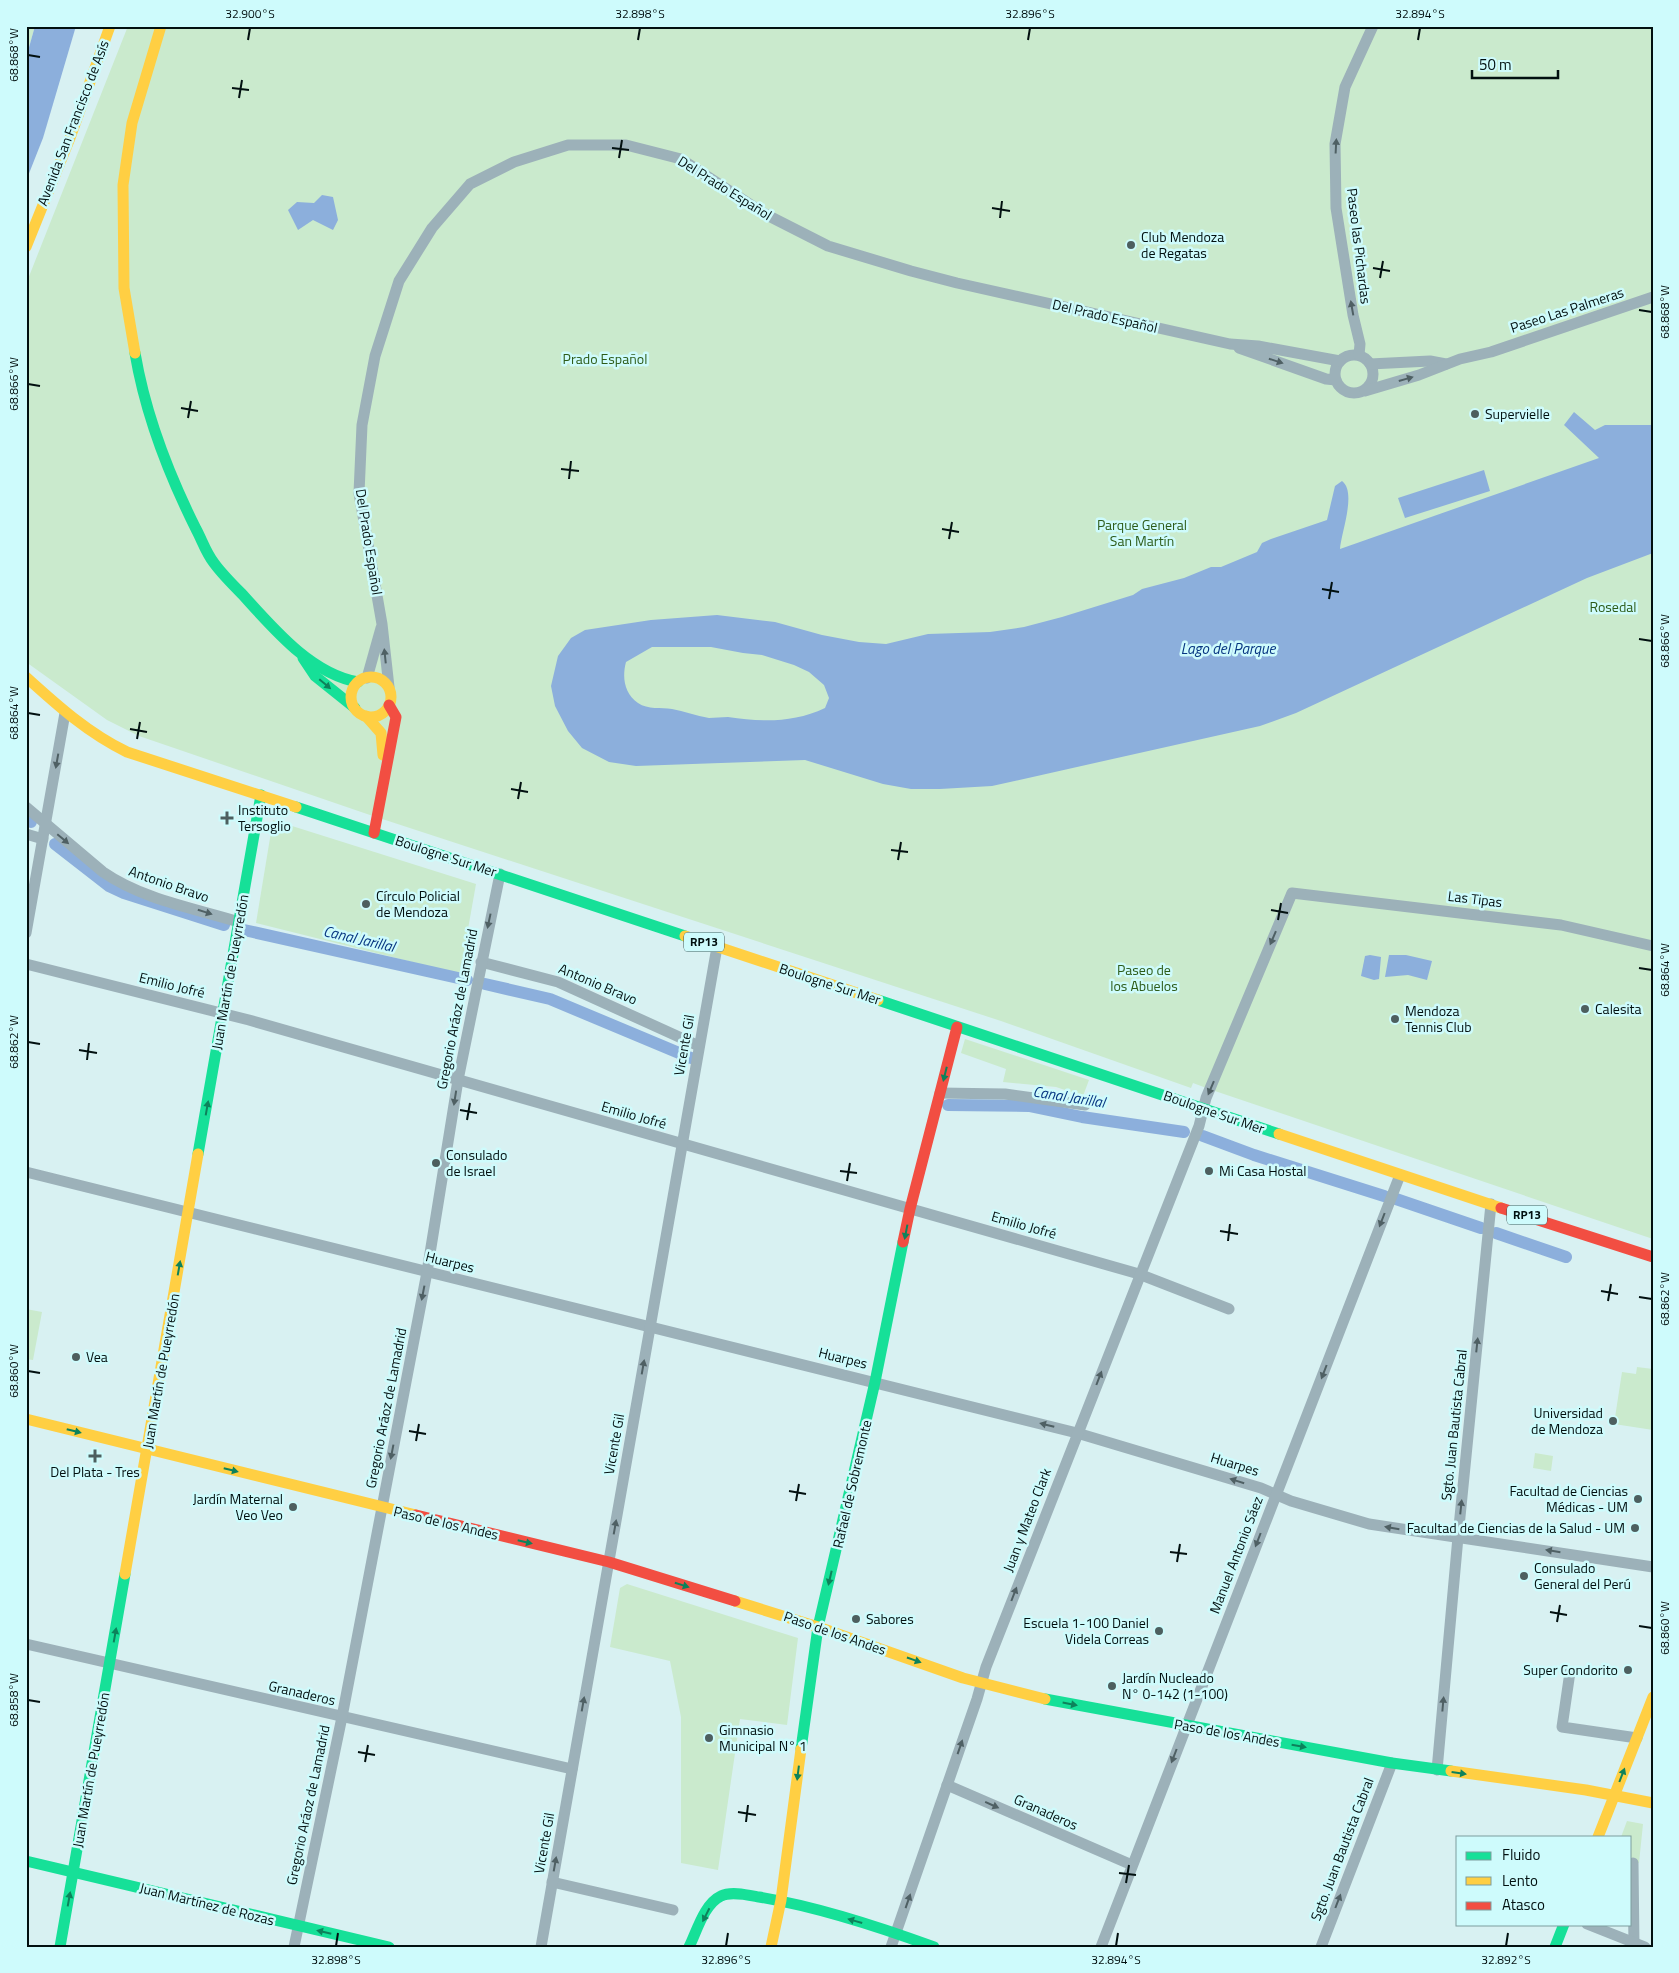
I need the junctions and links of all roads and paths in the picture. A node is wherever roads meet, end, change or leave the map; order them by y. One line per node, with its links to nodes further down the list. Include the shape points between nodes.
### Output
1 (110, 26): 4 (street, Avenida San Francisco de Asís)
2 (161, 26): 14 (street, via 132,123 123,185 124,288 138,370 162,451 213,562 273,629)
3 (1373, 26): 7 (street, Paseo las Pichardas, one-way to 3, via 1360,344 1336,208 1335,144 1345,87)
4 (26, 247)
5 (1653, 297): 10 (street, Paseo Las Palmeras)
6 (1230, 344): 8 (street, Del Prado Español); 11 (street, Del Prado Español, one-way to 11); 13 (street, Del Prado Español, via 956,283 828,246 763,213 681,158 626,145 568,145 514,162 470,184 432,228 399,281 375,356 362,426 359,493)
7 (1359, 356): 8 (street); 9 (street)
8 (1340, 361): 11 (street, via 1335,370)
9 (1370, 364): 10 (street, via 1430,361); 12 (street, via 1372,381)
10 (1446, 364): 12 (street, one-way to 10)
11 (1336, 380): 12 (street, via 1338,385 1353,394)
12 (1365, 391)
13 (382, 624): 16 (street, Del Prado Español); 17 (street, Del Prado Español, one-way to 13)
14 (301, 654): 16 (street, via 341,679); 19 (street, one-way to 19, via 315,676)
15 (26, 677): 20 (street, Boulogne Sur Mer / RP13)
16 (362, 680): 17 (street, via 377,678); 19 (street, via 353,688)
17 (389, 688): 18 (street)
18 (389, 705): 21 (street, via 382,713); 22 (street, via 396,717)
19 (355, 708): 21 (street)
20 (65, 713): 23 (street, Boulogne Sur Mer / RP13, via 87,730 127,752); 25 (street, one-way to 25)
21 (366, 716): 22 (street, via 384,738)
22 (385, 770): 26 (street)
23 (260, 795): 26 (street, Boulogne Sur Mer / RP13); 31 (street, Juan Martín de Pueyrredón)
24 (26, 806): 25 (street, Antonio Bravo)
25 (46, 824): 28 (street); 31 (street, Antonio Bravo, one-way to 31, via 114,880 147,894)
26 (374, 832): 29 (street, Boulogne Sur Mer / RP13)
27 (26, 834): 28 (street)
28 (43, 839): 32 (street)
29 (500, 874): 34 (street, Boulogne Sur Mer / RP13); 35 (street, Gregorio Aráoz de Lamadrid, one-way to 35)
30 (1292, 893): 33 (street, Las Tipas, via 1560,925); 43 (street, Juan y Mateo Clark, one-way to 43, via 1206,1098)
31 (239, 922): 37 (street, Juan Martín de Pueyrredón)
32 (26, 933)
33 (1653, 946)
34 (717, 947): 38 (street, Boulogne Sur Mer / RP13); 39 (street, Vicente Gil)
35 (481, 962): 39 (street, Antonio Bravo, via 558,982); 40 (street, Gregorio Aráoz de Lamadrid)
36 (26, 964): 37 (street, Emilio Jofré)
37 (224, 1014): 40 (street, Emilio Jofré); 49 (street, Juan Martín de Pueyrredón, one-way to 37)
38 (957, 1027): 41 (street, Rafael de Sobremonte, one-way to 41); 43 (street, Boulogne Sur Mer / RP13)
39 (699, 1046): 44 (street, Vicente Gil)
40 (458, 1080): 44 (street, Emilio Jofré); 51 (street, Gregorio Aráoz de Lamadrid, one-way to 51)
41 (940, 1092): 42 (street, via 1005,1094); 48 (street, Rafael de Sobremonte)
42 (1085, 1105)
43 (1205, 1109): 46 (street, Boulogne Sur Mer / RP13); 52 (street, Juan y Mateo Clark)
44 (682, 1144): 48 (street, Emilio Jofré); 54 (street, Vicente Gil)
45 (26, 1172): 49 (street, Huarpes)
46 (1400, 1175): 47 (street, Boulogne Sur Mer / RP13); 59 (street, Manuel Antonio Sáez, one-way to 59)
47 (1491, 1204): 50 (street, Boulogne Sur Mer / RP13); 61 (street, Sgto. Juan Bautista Cabral, one-way to 47)
48 (910, 1209): 52 (street, Emilio Jofré); 55 (street, Rafael de Sobremonte, one-way to 55)
49 (189, 1212): 51 (street, Huarpes); 58 (street, Juan Martín de Pueyrredón, one-way to 49)
50 (1653, 1257)
51 (427, 1272): 54 (street, Huarpes); 60 (street, Gregorio Aráoz de Lamadrid, one-way to 60)
52 (1139, 1274): 53 (street, Emilio Jofré); 57 (street, Juan y Mateo Clark, one-way to 52)
53 (1229, 1310)
54 (651, 1326): 55 (street, Huarpes); 62 (street, Vicente Gil, one-way to 54)
55 (876, 1382): 57 (street, Huarpes, one-way to 55); 64 (street, Rafael de Sobremonte, one-way to 64)
56 (26, 1419): 58 (street, Paso de los Andes, one-way to 58)
57 (1077, 1433): 59 (street, Huarpes, one-way to 57); 68 (street, Juan y Mateo Clark, one-way to 57)
58 (148, 1449): 60 (street, Paso de los Andes, one-way to 60); 66 (street, Juan Martín de Pueyrredón, one-way to 58)
59 (1276, 1494): 61 (street, Huarpes, one-way to 59, via 1369,1524); 71 (street, Manuel Antonio Sáez, one-way to 71)
60 (382, 1508): 62 (street, Paso de los Andes, one-way to 62); 70 (street, Gregorio Aráoz de Lamadrid)
61 (1458, 1537): 63 (street, Huarpes, one-way to 61); 75 (street, Sgto. Juan Bautista Cabral, one-way to 61)
62 (609, 1562): 64 (street, Paso de los Andes, one-way to 64); 74 (street, Vicente Gil, one-way to 62)
63 (1653, 1567)
64 (818, 1627): 68 (street, Paso de los Andes, one-way to 68); 85 (street, Rafael de Sobremonte, one-way to 85)
65 (26, 1644): 66 (street, Granaderos)
66 (110, 1664): 70 (street, Granaderos); 83 (street, Juan Martín de Pueyrredón)
67 (1570, 1672): 72 (street, via 1562,1727)
68 (981, 1683): 71 (street, Paso de los Andes, one-way to 71, via 1045,1700); 76 (street, Juan y Mateo Clark, one-way to 68)
69 (1653, 1697): 72 (street)
70 (342, 1717): 74 (street, Granaderos); 87 (street, Gregorio Aráoz de Lamadrid)
71 (1186, 1726): 73 (street, Paso de los Andes, one-way to 73); 82 (street, Manuel Antonio Sáez, one-way to 82)
72 (1637, 1738): 77 (street, one-way to 72)
73 (1392, 1763): 75 (street, Paso de los Andes); 101 (street, Sgto. Juan Bautista Cabral, one-way to 73)
74 (572, 1769): 84 (street, Vicente Gil, one-way to 74)
75 (1437, 1770): 77 (street, Paso de los Andes, one-way to 77)
76 (948, 1785): 82 (street, Granaderos, one-way to 82); 90 (street, Juan y Mateo Clark, one-way to 76)
77 (1614, 1796): 78 (street, Paso de los Andes); 79 (street)
78 (1653, 1803)
79 (1598, 1836)
80 (26, 1861): 83 (street, Juan Martínez de Rozas)
81 (1633, 1862): 91 (street)
82 (1132, 1866): 100 (street, Manuel Antonio Sáez)
83 (73, 1872): 87 (street, Juan Martínez de Rozas); 92 (street, Juan Martín de Pueyrredón, one-way to 83)
84 (552, 1882): 86 (street); 95 (street, Vicente Gil)
85 (781, 1900): 90 (street, one-way to 85); 96 (street, one-way to 96, via 722,1895 713,1901); 97 (street, Rafael de Sobremonte)
86 (672, 1910)
87 (298, 1926): 93 (street, Gregorio Aráoz de Lamadrid); 94 (street, Juan Martínez de Rozas, one-way to 87)
88 (1563, 1926): 102 (street)
89 (1592, 1926): 91 (street)
90 (895, 1933): 98 (street, Juan y Mateo Clark); 99 (street)
91 (1634, 1944): 103 (street)
92 (60, 1947)
93 (294, 1947)
94 (389, 1947)
95 (541, 1947)
96 (689, 1947)
97 (770, 1947)
98 (891, 1947)
99 (934, 1947)
100 (1101, 1947)
101 (1321, 1947)
102 (1555, 1947)
103 (1645, 1947)

